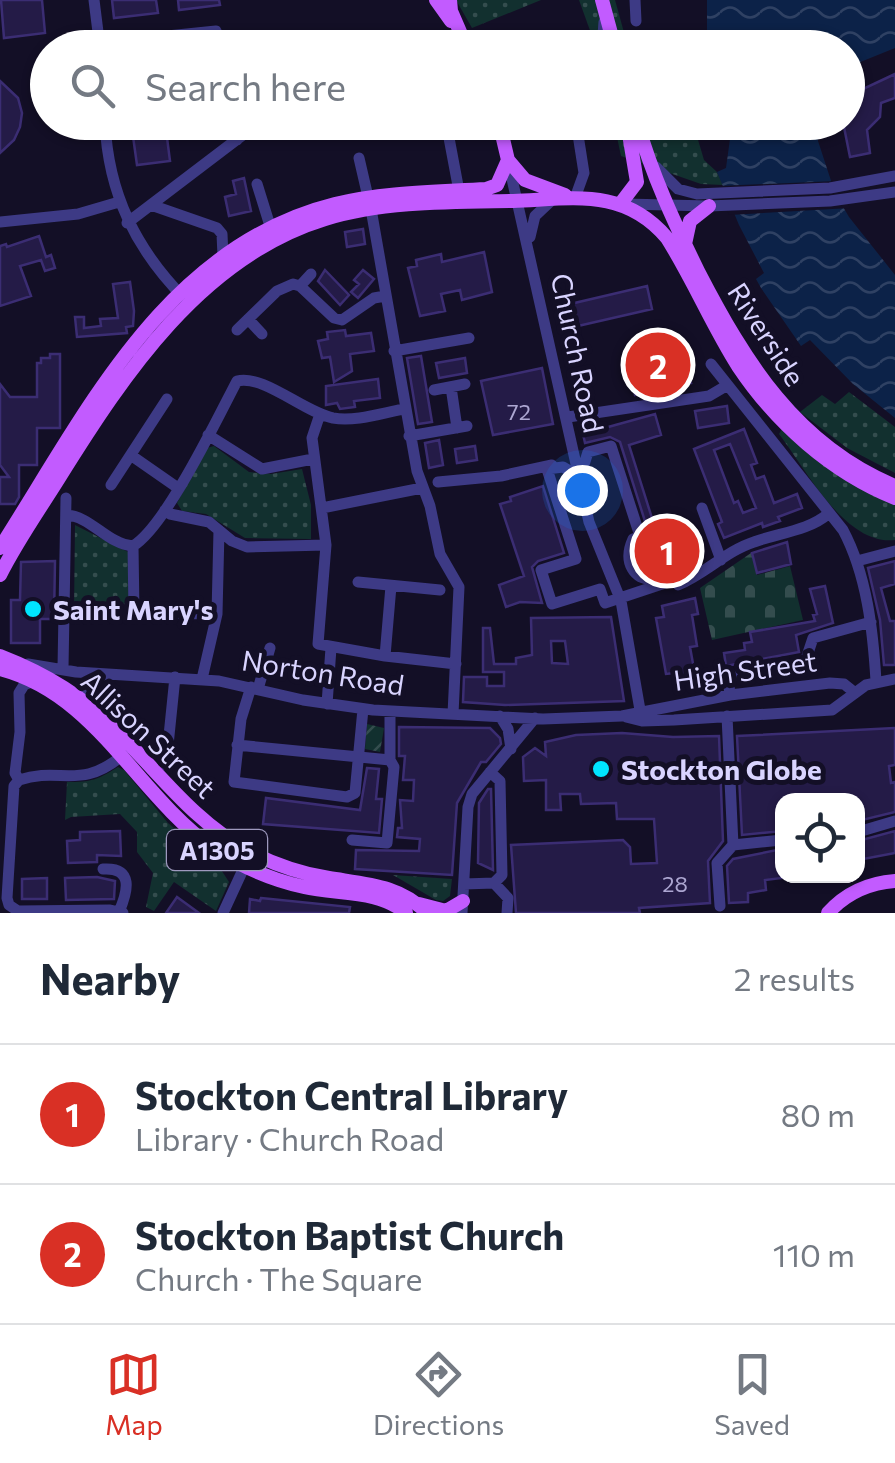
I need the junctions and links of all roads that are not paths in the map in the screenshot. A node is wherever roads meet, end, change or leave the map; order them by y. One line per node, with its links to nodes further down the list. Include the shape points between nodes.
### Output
1 (94, 0): 8 (street)
2 (436, 0): 7 (main road)
3 (450, 0): 7 (main road)
4 (635, 0): 6 (street)
5 (603, 4): 9 (street); 10 (main road)
6 (638, 21)
7 (458, 29)
8 (98, 30)
9 (602, 30)
10 (610, 30)
11 (107, 140): 28 (street)
12 (237, 140): 32 (street)
13 (449, 140): 22 (street)
14 (503, 140): 19 (main road, Church Road)
15 (579, 140): 25 (street, via 584,172)
16 (630, 140): 31 (main road, via 636,182)
17 (642, 141): 29 (street, via 672,185); 33 (main road)
18 (359, 158): 30 (street)
19 (508, 160): 22 (main road, via 497,186); 25 (main road, Riverside, via 525,180); 27 (street, Church Road)
20 (895, 176): 23 (street)
21 (257, 184): 36 (street)
22 (458, 191): 30 (main road)
23 (863, 191): 24 (street); 29 (street)
24 (895, 192)
25 (575, 198): 26 (main road, Riverside); 31 (main road, Riverside)
26 (553, 199): 27 (main road, Riverside); 37 (street, Church Road, via 535,216)
27 (519, 200): 30 (main road, Riverside); 37 (street, Church Road)
28 (118, 202): 34 (street, via 78,214); 35 (street)
29 (714, 202): 33 (street); 38 (main road, via 690,222)
30 (369, 203): 36 (main road, via 333,204); 42 (street); 43 (main road, via 273,242)
31 (621, 203): 33 (street, Riverside); 64 (main road, Riverside, via 667,238 737,364 788,427 817,452)
32 (151, 205): 35 (street); 39 (street, via 217,228)
33 (666, 206): 38 (main road, Riverside)
34 (0, 222)
35 (127, 223): 43 (street)
36 (272, 229): 39 (main road)
37 (528, 244): 57 (street, Church Road)
38 (685, 244): 64 (main road, Riverside, via 773,396)
39 (223, 256): 43 (main road)
40 (312, 274): 41 (street)
41 (300, 286): 42 (street, via 342,320); 44 (street, via 286,285)
42 (385, 296): 48 (street)
43 (185, 299): 79 (main road, via 152,321 107,377); 83 (main road, via 84,434)
44 (248, 319): 45 (street); 46 (street)
45 (237, 330)
46 (262, 334)
47 (469, 338): 48 (street)
48 (394, 351): 55 (street)
49 (711, 364): 51 (street)
50 (465, 384): 52 (street)
51 (726, 386): 57 (street, via 708,396); 74 (street)
52 (450, 387): 53 (street); 59 (street, via 462,427)
53 (434, 390)
54 (167, 399): 60 (street)
55 (404, 409): 56 (street, via 344,419); 59 (street)
56 (320, 414): 58 (street, via 246,378); 61 (street)
57 (568, 417): 62 (street, Church Road)
58 (208, 435): 61 (street, via 262,469); 67 (street)
59 (410, 436): 68 (street)
60 (132, 456): 65 (street); 67 (street)
61 (314, 459): 71 (street)
62 (576, 466): 63 (street); 87 (street, Church Road, via 589,522); 87 (street, Church Road, via 547,470 576,559 541,570 552,604 600,588 605,603); 87 (street, Church Road, via 582,472 588,452 612,446 640,536 629,549 632,569 652,581 680,564 683,577)
63 (438, 482)
64 (876, 483): 66 (main road, Riverside); 70 (main road, Riverside)
65 (110, 485)
66 (895, 486)
67 (178, 488): 73 (street)
68 (422, 488): 71 (street); 95 (street, via 440,554 458,587)
69 (66, 498): 75 (street)
70 (895, 498)
71 (322, 508): 78 (street)
72 (702, 508): 81 (street)
73 (165, 510): 76 (street); 77 (street)
74 (828, 514): 81 (street); 82 (street)
75 (66, 515): 77 (street); 96 (street)
76 (220, 530): 78 (street, via 247,547); 88 (street)
77 (133, 546): 88 (street, via 134,613)
78 (326, 546): 91 (street, via 318,644)
79 (0, 548)
80 (895, 551): 82 (street)
81 (721, 560): 87 (street, via 679,584)
82 (857, 561): 89 (street)
83 (0, 574)
84 (358, 582): 85 (street)
85 (391, 586): 86 (street); 93 (street)
86 (440, 590)
87 (620, 600): 109 (street, Church Road)
88 (217, 614): 100 (street)
89 (871, 622): 103 (street); 106 (street, via 813,638 806,660 796,665 728,678)
90 (270, 648): 104 (street)
91 (332, 648): 93 (street); 108 (street)
92 (0, 656): 94 (main road, Allison Street / A1305)
93 (385, 656): 95 (street)
94 (19, 663): 96 (street, Norton Road); 107 (main road, Allison Street / A1305)
95 (456, 664): 111 (street)
96 (63, 668): 98 (street, Norton Road)
97 (0, 669): 102 (main road, Allison Street / A1305)
98 (103, 674): 99 (street, Norton Road); 107 (street)
99 (175, 677): 100 (street, Norton Road); 123 (street)
100 (202, 678): 104 (street, Norton Road)
101 (895, 680): 103 (street, High Street)
102 (34, 681): 107 (main road, Allison Street / A1305); 125 (street, via 20,692)
103 (876, 682): 105 (street, High Street)
104 (254, 688): 108 (street, Norton Road); 118 (street)
105 (854, 692): 106 (street, High Street, via 830,683); 115 (street, High Street, via 832,710)
106 (730, 694): 109 (street, High Street)
107 (78, 704): 120 (main road, Allison Street / A1305); 131 (main road, Allison Street / A1305, via 114,728 181,802)
108 (327, 704): 112 (street, Norton Road)
109 (640, 710): 114 (street, High Street); 117 (street, High Street)
110 (390, 711): 111 (street, Norton Road); 112 (street, Norton Road); 122 (street)
111 (453, 714): 113 (street, Norton Road)
112 (362, 715): 121 (street)
113 (500, 716): 116 (street, Norton Road); 119 (street)
114 (622, 716): 116 (street, High Street); 117 (street, High Street)
115 (727, 716): 117 (street, High Street); 130 (street)
116 (536, 718): 119 (street)
117 (703, 718)
118 (237, 744): 121 (street); 121 (street, via 234,782 347,796 355,793)
119 (511, 749): 124 (street)
120 (123, 755): 125 (street, via 85,777); 131 (main road, Allison Street / A1305, via 212,847)
121 (358, 757): 122 (street)
122 (390, 760): 128 (street, via 387,843)
123 (166, 765)
124 (495, 776): 135 (street, via 472,794 468,807); 136 (street, via 502,875)
125 (19, 780): 134 (street)
126 (895, 821): 127 (street)
127 (865, 830)
128 (352, 840)
129 (775, 841): 130 (street)
130 (732, 845): 139 (street, via 718,863)
131 (248, 859): 138 (main road, Allison Street / A1305, via 305,888 372,896); 141 (street)
132 (103, 869): 140 (street, via 114,868 128,881)
133 (895, 880): 143 (main road, via 854,891)
134 (4, 882): 140 (street, via 18,911)
135 (464, 884): 136 (street); 137 (street)
136 (494, 884): 142 (street, via 508,898)
137 (462, 907): 138 (main road)
138 (417, 910)
139 (722, 910)
140 (121, 913)
141 (223, 913)
142 (508, 913)
143 (828, 913)

